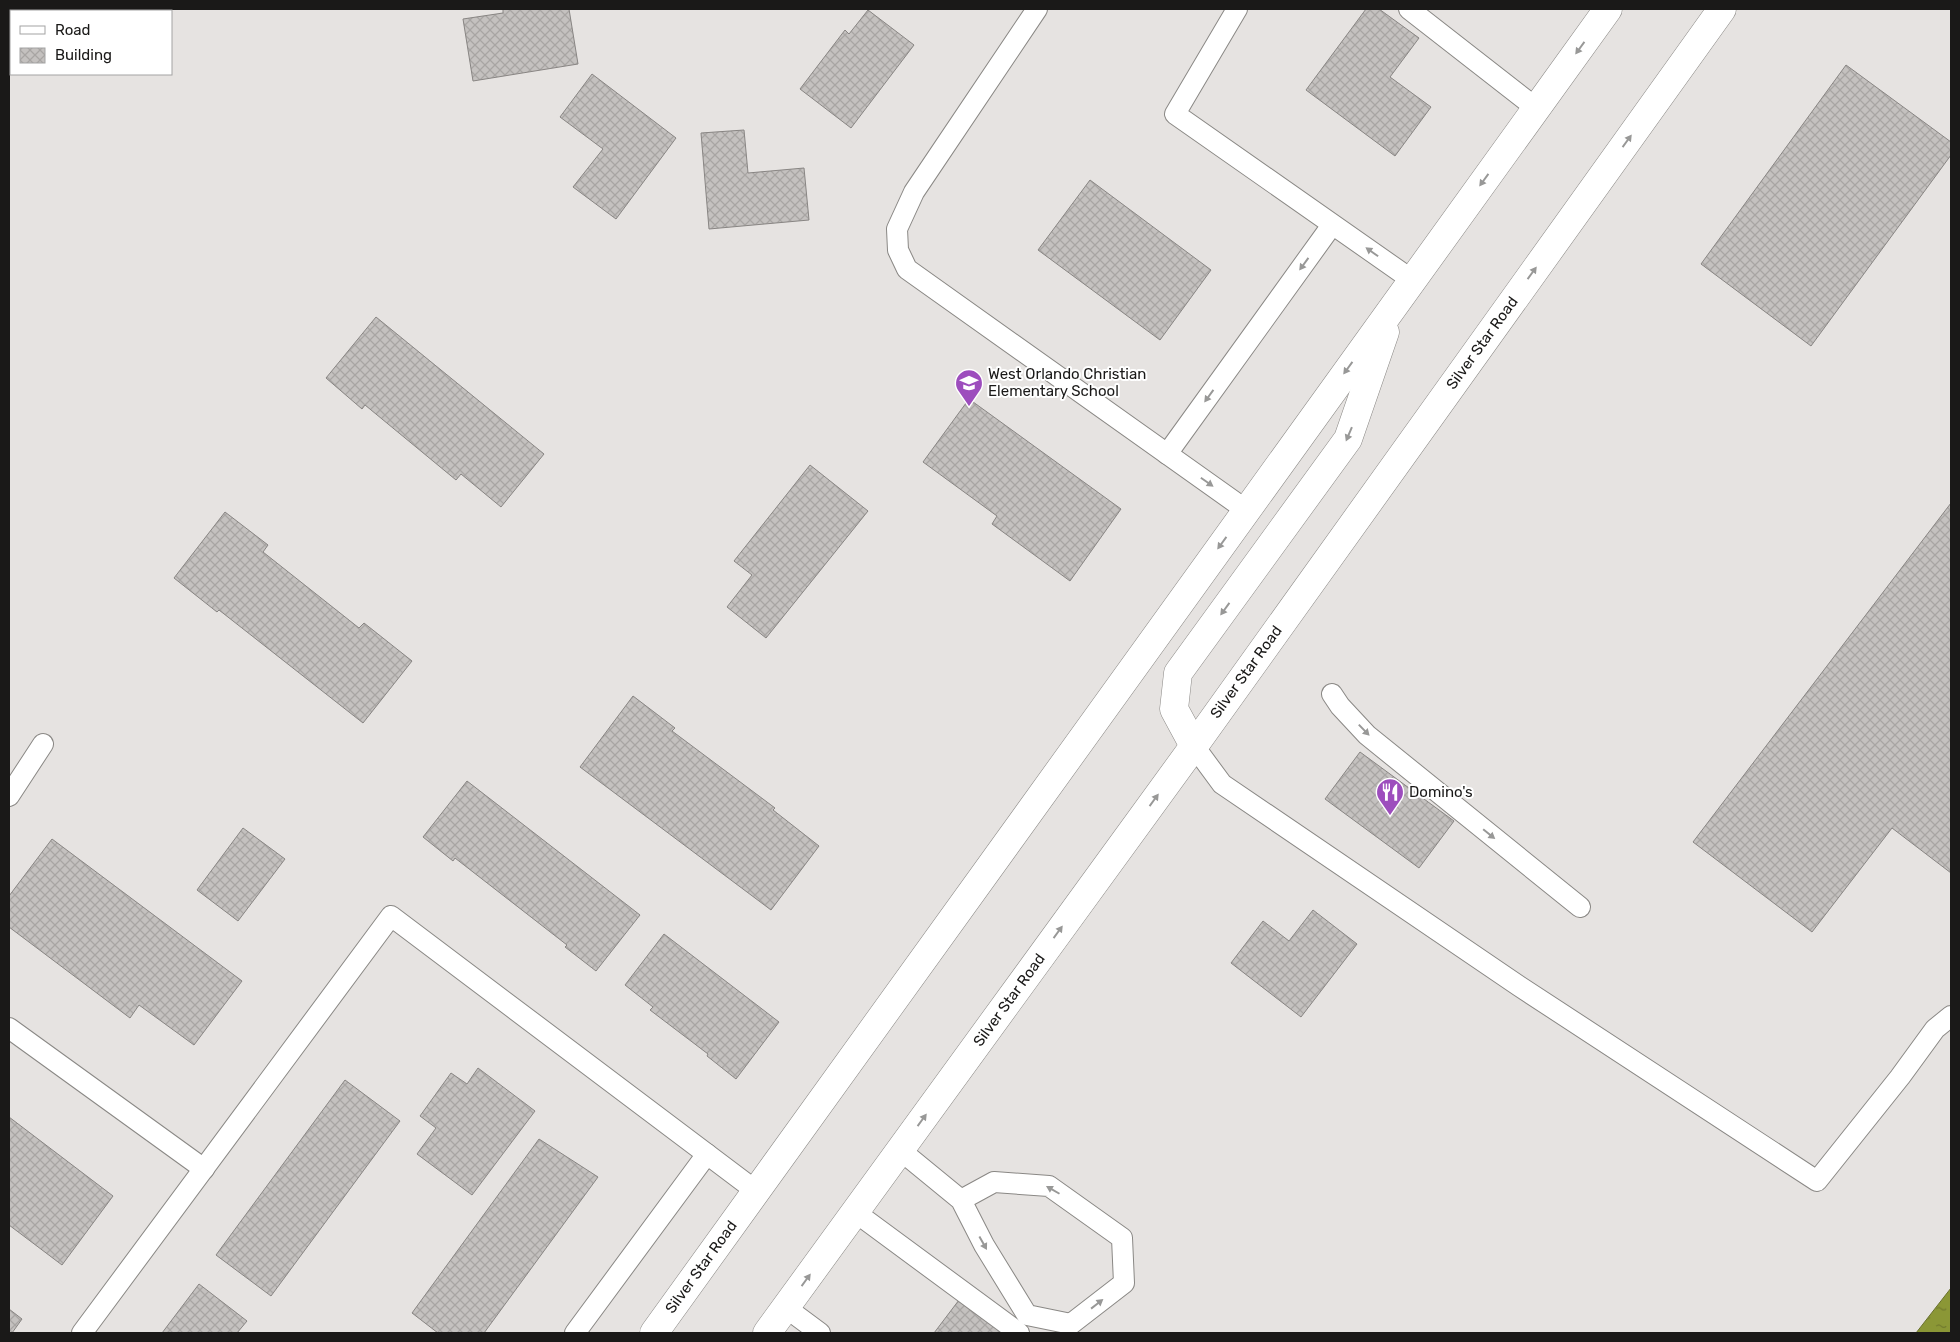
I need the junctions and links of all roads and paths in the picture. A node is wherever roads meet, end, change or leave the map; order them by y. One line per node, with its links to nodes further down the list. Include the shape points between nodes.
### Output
1 (1037, 9): 10 (lane, via 914,192 897,229 898,250 907,269)
2 (1237, 9): 7 (lane, via 1175,114)
3 (1410, 9): 6 (lane)
4 (1608, 9): 6 (main road, Silver Star Road, one-way to 6)
5 (1722, 9): 14 (main road, Silver Star Road, one-way to 5)
6 (1536, 108): 8 (main road, Silver Star Road, one-way to 8)
7 (1332, 225): 8 (lane, one-way to 7); 10 (lane, one-way to 10)
8 (1412, 280): 9 (main road, Silver Star Road)
9 (1394, 305): 11 (main road, Silver Star Road, one-way to 11); 14 (main road, one-way to 14, via 1348,439 1178,673 1174,709)
10 (1167, 454): 11 (lane, one-way to 11)
11 (1246, 510): 22 (main road, Silver Star Road, one-way to 22)
12 (1332, 694): 16 (lane, one-way to 16, via 1368,735)
13 (43, 744): 15 (lane)
14 (1194, 746): 17 (lane, via 1222,784 1519,986 1817,1181 1935,1029); 19 (main road, Silver Star Road, one-way to 14)
15 (9, 796)
16 (1580, 907)
17 (1951, 1016)
18 (9, 1028): 21 (lane)
19 (900, 1150): 23 (lane); 24 (main road, Silver Star Road)
20 (707, 1154): 21 (lane, via 392,916); 22 (lane); 27 (lane)
21 (204, 1169): 26 (lane)
22 (756, 1190): 28 (main road, Silver Star Road)
23 (961, 1200): 23 (lane, one-way to 23, via 1027,1315 1072,1324 1124,1283 1122,1238 1050,1186 994,1182)
24 (855, 1212): 25 (main road, Silver Star Road, one-way to 24); 31 (lane)
25 (786, 1308): 29 (main road, Silver Star Road); 30 (lane)
26 (82, 1333)
27 (575, 1333)
28 (654, 1333)
29 (767, 1333)
30 (820, 1333)
31 (1019, 1333)

